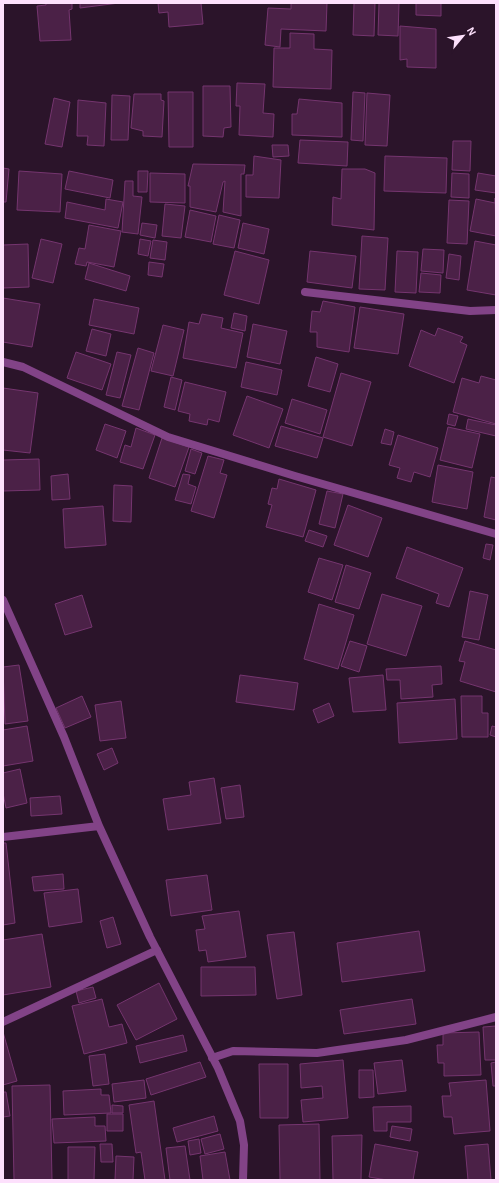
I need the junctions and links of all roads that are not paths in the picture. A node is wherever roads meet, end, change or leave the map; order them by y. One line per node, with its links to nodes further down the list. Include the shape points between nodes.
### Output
1 (305, 292): 2 (street, via 470,311)
2 (496, 310)
3 (3, 362): 4 (street, via 23,367 168,437)
4 (496, 534)
5 (3, 600): 6 (street, via 64,737)
6 (99, 826): 7 (street); 8 (street)
7 (3, 837)
8 (157, 950): 10 (street); 11 (street)
9 (496, 1017): 11 (street, via 406,1040 317,1053 233,1051)
10 (3, 1022)
11 (212, 1058): 12 (street, via 240,1121 244,1145)
12 (243, 1180)

